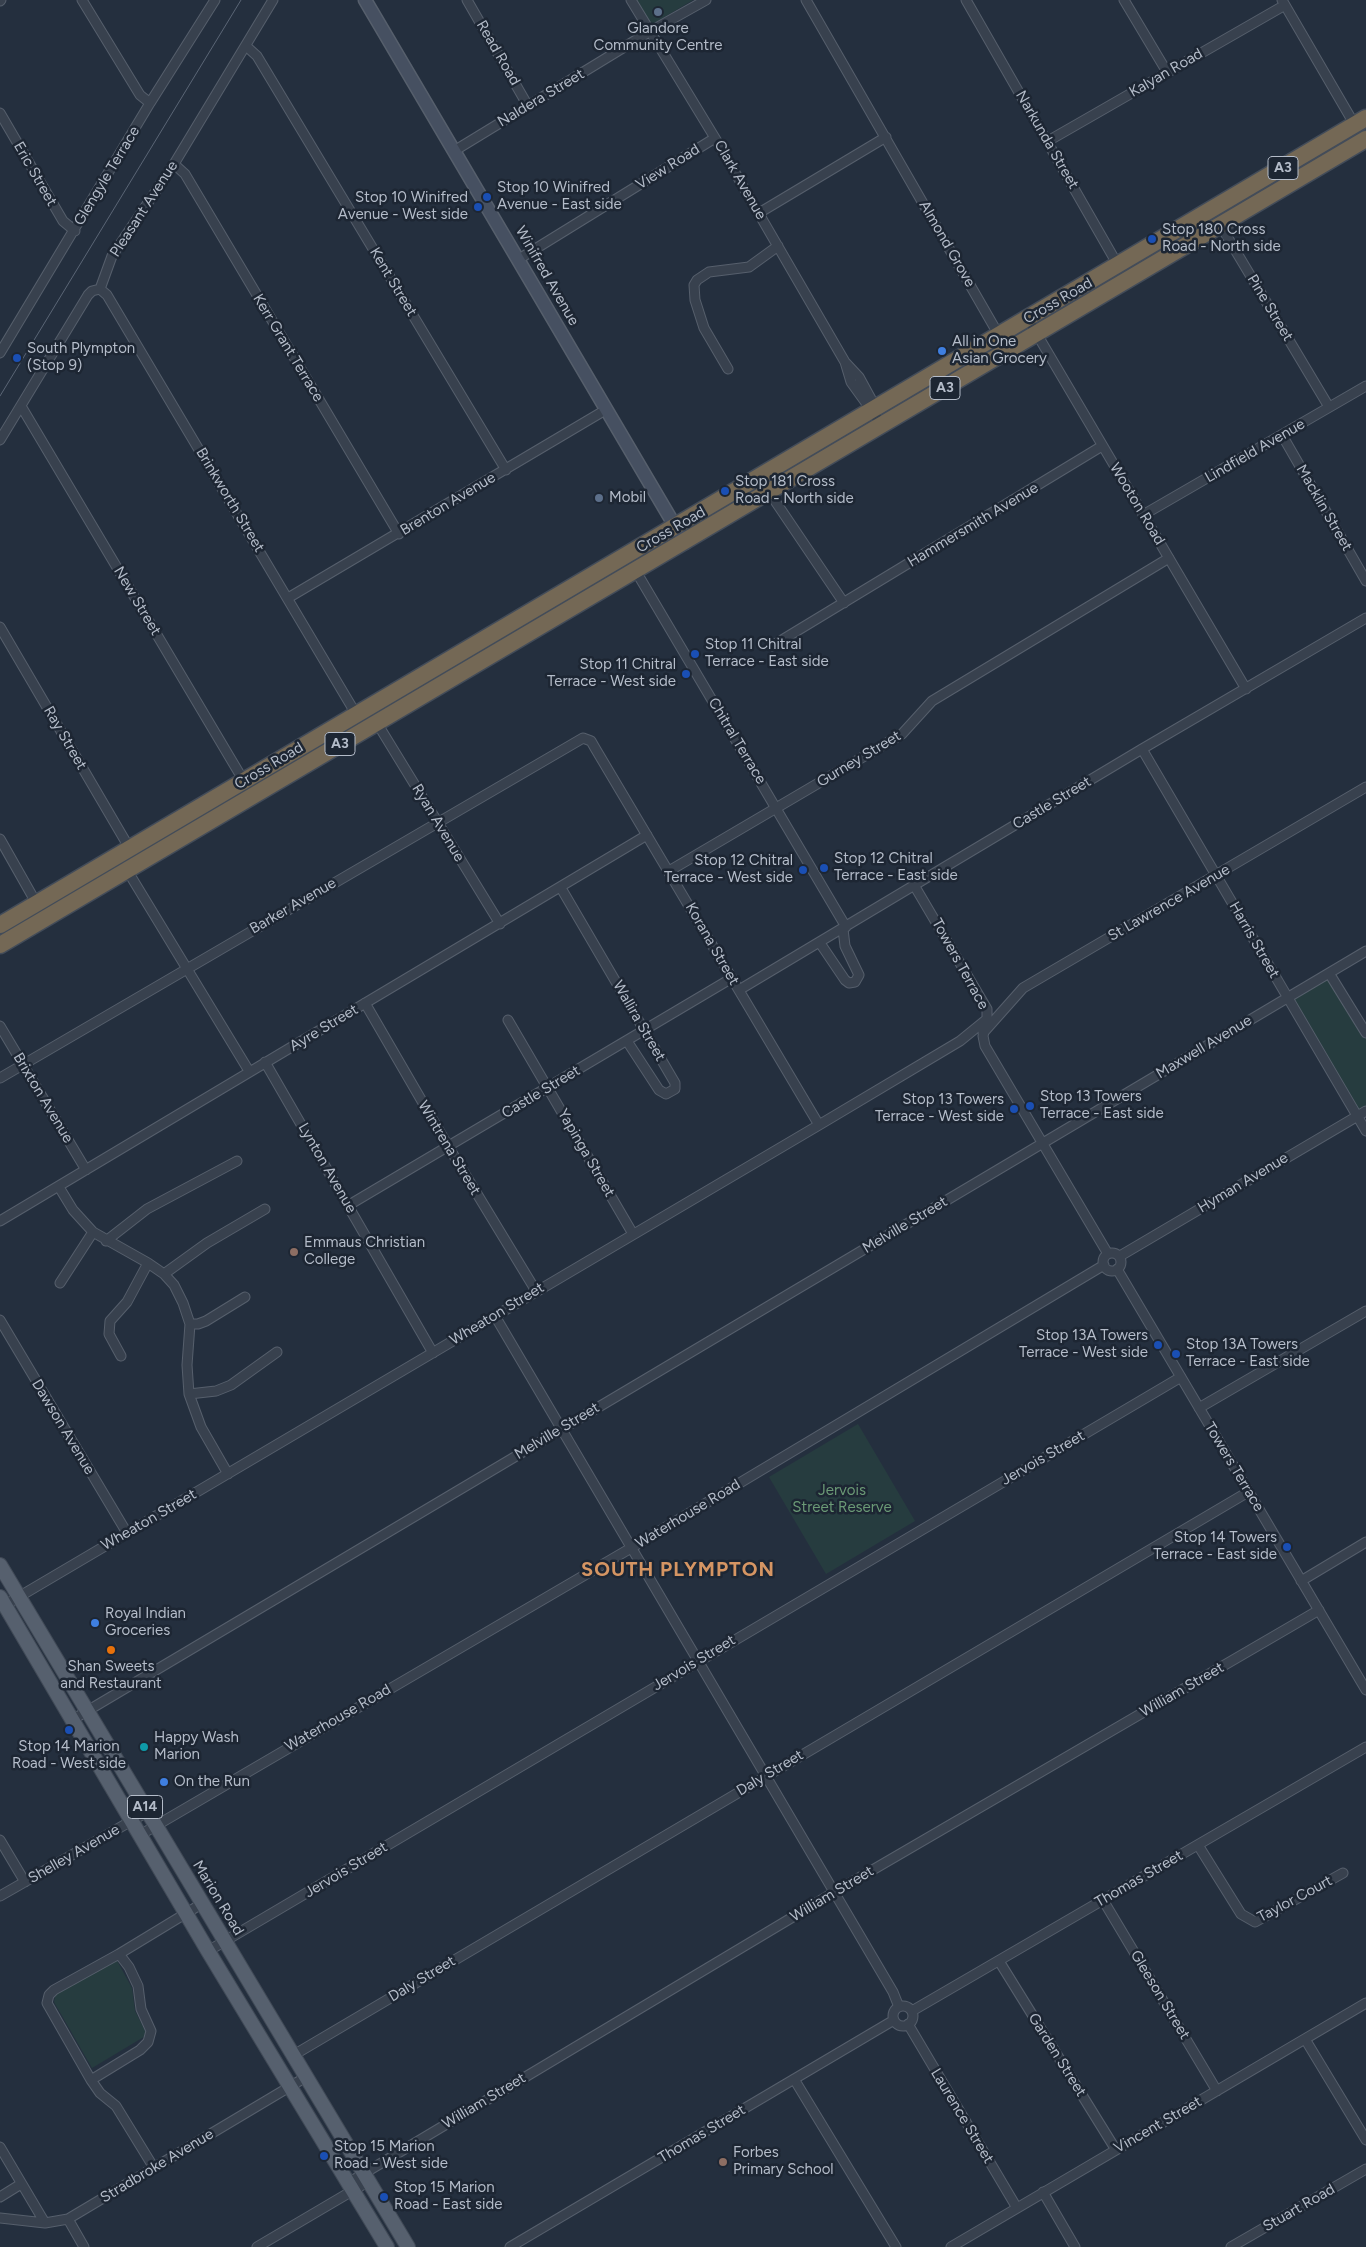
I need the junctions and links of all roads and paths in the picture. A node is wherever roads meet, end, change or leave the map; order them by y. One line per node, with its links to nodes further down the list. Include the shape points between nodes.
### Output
1 (82, 0): 15 (street, via 140,95)
2 (215, 0): 15 (street, Glengyle Terrace)
3 (273, 0): 13 (street, Pleasant Avenue)
4 (365, 0): 23 (street, Winifred Avenue)
5 (467, 0): 16 (street, Read Road)
6 (630, 0): 12 (street, Clark Avenue)
7 (706, 0): 12 (street, Naldera Street)
8 (806, 0): 19 (street, Almond Grove)
9 (966, 0): 22 (street, Narkunda Street)
10 (1124, 0): 14 (street)
11 (1283, 3): 14 (street, Kalyan Road); 18 (street)
12 (649, 32): 16 (street, Naldera Street); 20 (street, Clark Avenue)
13 (246, 46): 24 (street, Pleasant Avenue); 49 (street, Kent Street, via 257,56)
14 (1167, 72): 22 (street, Kalyan Road)
15 (150, 103): 28 (street, Glengyle Terrace)
16 (528, 106): 23 (street, Naldera Street)
17 (0, 113): 28 (street, Eric Street, via 63,221)
18 (1360, 122): 21 (street); 25 (highway, Cross Road / A3)
19 (886, 137): 26 (street); 36 (street, Almond Grove)
20 (715, 138): 26 (street, Clark Avenue); 30 (street, View Road)
21 (1365, 140): 27 (highway, Cross Road / A3)
22 (1048, 141): 31 (street, Narkunda Street)
23 (454, 150): 30 (street, Winifred Avenue)
24 (174, 164): 33 (street, Pleasant Avenue, via 112,256); 53 (street, Kerr Grant Terrace, via 185,174)
25 (1211, 210): 27 (street, Pine Street); 31 (highway, Cross Road / A3)
26 (759, 213): 29 (street, Clark Avenue)
27 (1221, 225): 32 (highway, Cross Road / A3); 42 (street, Pine Street)
28 (75, 231): 38 (street, Glengyle Terrace)
29 (778, 246): 39 (street, via 749,267 709,272 694,285 704,328); 44 (street, Clark Avenue, via 845,362 851,382)
30 (519, 260): 43 (street, Winifred Avenue)
31 (1119, 266): 32 (street, Narkunda Street); 34 (highway, Cross Road / A3)
32 (1127, 281): 35 (highway, Cross Road / A3)
33 (100, 289): 41 (street, Pleasant Avenue, via 88,295); 59 (street, Brinkworth Street, via 107,295)
34 (1028, 319): 35 (street, Wooton Road); 36 (highway, Cross Road / A3)
35 (1036, 334): 37 (highway, Cross Road / A3); 48 (street, Wooton Road)
36 (999, 336): 37 (street, Almond Grove); 44 (highway, Cross Road / A3)
37 (1008, 351): 45 (highway, Cross Road / A3)
38 (0, 353)
39 (728, 369)
40 (1366, 386): 42 (street, Lindfield Avenue)
41 (21, 406): 47 (street, Pleasant Avenue); 72 (street, New Street)
42 (1329, 407): 46 (street, Lindfield Avenue)
43 (607, 409): 49 (street, Brenton Avenue); 52 (street, Winifred Avenue)
44 (873, 411): 45 (street, Clark Avenue); 52 (highway, Cross Road / A3)
45 (882, 426): 50 (highway, Cross Road / A3)
46 (1282, 435): 51 (street, Lindfield Avenue); 58 (street, Macklin Street)
47 (0, 440)
48 (1102, 446): 51 (street, Wooton Road); 60 (street, Hammersmith Avenue)
49 (506, 470): 53 (street, Brenton Avenue)
50 (768, 492): 54 (highway, Cross Road / A3); 60 (street)
51 (1143, 515): 56 (street, Wooton Road)
52 (677, 527): 54 (street, Winifred Avenue); 55 (highway, Cross Road / A3)
53 (399, 534): 59 (street, Brenton Avenue)
54 (685, 542): 57 (highway, Cross Road / A3)
55 (627, 556): 57 (street, Chitral Terrace); 64 (highway, Cross Road / A3)
56 (1169, 558): 67 (street, Wooton Road); 75 (street, Gurney Street, via 932,702 902,734)
57 (636, 571): 65 (highway, Cross Road / A3); 75 (street, Chitral Terrace)
58 (1366, 581)
59 (288, 598): 68 (street, Brinkworth Street)
60 (844, 603): 63 (street, Hammersmith Avenue)
61 (1366, 618): 67 (street, Castle Street)
62 (0, 627): 79 (street, Ray Street)
63 (772, 646)
64 (435, 668): 65 (highway); 66 (highway); 68 (highway, Cross Road / A3)
65 (455, 677): 66 (highway, Cross Road / A3)
66 (434, 689): 69 (highway, Cross Road / A3)
67 (1246, 689): 71 (street, Castle Street)
68 (356, 714): 72 (highway, Cross Road / A3)
69 (377, 723): 74 (highway, Cross Road / A3); 76 (street, Ryan Avenue)
70 (587, 739): 76 (street, Barker Avenue, via 575,740); 77 (street, Korana Street)
71 (1142, 748): 82 (street, Harris Street); 83 (street, Castle Street)
72 (244, 781): 74 (street, New Street); 79 (highway, Cross Road / A3)
73 (1366, 787): 82 (street, St Lawrence Avenue)
74 (252, 796): 80 (highway, Cross Road / A3)
75 (776, 808): 81 (street, Gurney Street); 89 (street, Chitral Terrace)
76 (438, 822): 87 (street, Ryan Avenue); 93 (street, Barker Avenue)
77 (648, 835): 81 (street, Korana Street); 84 (street, Ayre Street)
78 (0, 838): 85 (street)
79 (130, 849): 85 (highway, Cross Road / A3)
80 (128, 870): 86 (highway, Cross Road / A3); 93 (street)
81 (669, 871): 95 (street, Korana Street)
82 (1216, 875): 97 (street, Harris Street); 103 (street, St Lawrence Avenue, via 1023,988)
83 (914, 885): 89 (street, Castle Street); 99 (street, Towers Terrace, via 987,1009)
84 (561, 888): 87 (street, Ayre Street); 102 (street, Wallira Street)
85 (37, 904): 86 (street); 88 (highway, Cross Road / A3)
86 (45, 918): 91 (highway, Cross Road / A3)
87 (500, 924): 98 (street, Ayre Street)
88 (0, 925)
89 (844, 928): 90 (street, Castle Street); 90 (street, Chitral Terrace, via 844,946 859,975 855,982 849,983 838,973)
90 (820, 943): 96 (street, Castle Street)
91 (0, 945)
92 (1366, 951): 94 (street, Maxwell Avenue)
93 (187, 967): 107 (street, Barker Avenue); 108 (street)
94 (1330, 973): 97 (street, Maxwell Avenue); 104 (street)
95 (732, 978): 96 (street, Korana Street); 102 (street, Castle Street)
96 (739, 990): 113 (street, Korana Street)
97 (1288, 997): 112 (street, Harris Street); 115 (street, Maxwell Avenue)
98 (365, 1003): 106 (street, Ayre Street); 116 (street, Wintrena Street)
99 (987, 1019): 103 (street, Towers Terrace); 113 (street, Wheaton Street, via 960,1041)
100 (508, 1020): 110 (street, Yapinga Street)
101 (0, 1026): 107 (street, Brixton Avenue)
102 (644, 1030): 105 (street, Castle Street); 105 (street, Wallira Street, via 676,1083 675,1089 666,1094 659,1090)
103 (984, 1033): 115 (street, Towers Terrace, via 985,1046)
104 (1366, 1033)
105 (627, 1040): 110 (street, Castle Street)
106 (265, 1062): 108 (street, Ayre Street); 120 (street, Lynton Avenue)
107 (23, 1064): 109 (street, Barker Avenue); 118 (street, Brixton Avenue)
108 (249, 1071): 118 (street, Ayre Street)
109 (0, 1078)
110 (548, 1088): 116 (street, Castle Street); 124 (street, Yapinga Street)
111 (1366, 1111): 112 (street, Hyman Avenue)
112 (1358, 1116): 114 (street, Harris Street); 127 (street, Hyman Avenue)
113 (819, 1125): 124 (street, Wheaton Street)
114 (1366, 1131)
115 (1043, 1144): 126 (street, Towers Terrace); 145 (street, Melville Street)
116 (448, 1146): 120 (street, Castle Street); 133 (street, Wintrena Street)
117 (237, 1161): 125 (street, via 147,1210)
118 (86, 1170): 119 (street, Ayre Street)
119 (59, 1187): 122 (street, Ayre Street); 123 (street, via 73,1210)
120 (349, 1205): 140 (street, Lynton Avenue)
121 (265, 1209): 131 (street, via 207,1243)
122 (0, 1221)
123 (93, 1232): 125 (street); 132 (street)
124 (633, 1234): 133 (street, Wheaton Street)
125 (106, 1241): 128 (street)
126 (1108, 1254): 127 (street); 129 (street)
127 (1120, 1256): 130 (street, via 1122,1262)
128 (148, 1263): 131 (street); 141 (street, via 127,1302 110,1321 109,1334)
129 (1104, 1265): 130 (street, via 1111,1270); 150 (street, Waterhouse Road)
130 (1117, 1269): 142 (street, Towers Terrace)
131 (164, 1274): 138 (street, via 174,1285)
132 (60, 1283)
133 (536, 1291): 136 (street, Wheaton Street)
134 (244, 1297): 138 (street, via 206,1321)
135 (1366, 1311): 144 (street)
136 (495, 1316): 140 (street, Wheaton Street); 145 (street)
137 (0, 1320): 148 (street, Dawson Avenue)
138 (190, 1324): 143 (street)
139 (277, 1352): 143 (street, via 231,1385 216,1391)
140 (433, 1353): 146 (street, Wheaton Street)
141 (121, 1356)
142 (1181, 1377): 144 (street, Towers Terrace); 157 (street, Jervois Street)
143 (189, 1394): 146 (street, via 200,1427)
144 (1199, 1408): 147 (street, Towers Terrace)
145 (561, 1428): 150 (street); 159 (street, Melville Street)
146 (228, 1474): 148 (street, Wheaton Street)
147 (1248, 1492): 152 (street, Towers Terrace); 162 (street, Daly Street)
148 (127, 1533): 154 (street, Wheaton Street)
149 (1366, 1542): 152 (street)
150 (631, 1548): 157 (street); 165 (street, Waterhouse Road)
151 (0, 1565): 153 (main road, Marion Road / A14)
152 (1301, 1581): 156 (street, Towers Terrace)
153 (5, 1584): 154 (main road, Marion Road / A14)
154 (19, 1597): 155 (street, Wheaton Street); 159 (main road, Marion Road / A14)
155 (2, 1601): 160 (main road, A14)
156 (1319, 1610): 158 (street, Towers Terrace); 171 (street, William Street)
157 (698, 1661): 162 (street); 176 (street, Jervois Street)
158 (1366, 1690)
159 (88, 1710): 160 (street, Melville Street); 163 (main road, Marion Road / A14)
160 (72, 1720): 164 (main road, A14)
161 (1366, 1747): 168 (street, Thomas Street)
162 (765, 1776): 171 (street); 186 (street, Daly Street)
163 (148, 1812): 164 (street, Shelley Avenue); 165 (main road, Marion Road / A14)
164 (132, 1821): 166 (main road, A14); 170 (street, Shelley Avenue)
165 (156, 1825): 166 (street, Waterhouse Road); 174 (main road, Marion Road / A14)
166 (140, 1834): 175 (main road, A14)
167 (0, 1840): 170 (street)
168 (1198, 1845): 169 (street, Taylor Court, via 1241,1914 1255,1922); 173 (street, Thomas Street)
169 (1343, 1873)
170 (25, 1882): 172 (street, Shelley Avenue)
171 (833, 1893): 181 (street, via 893,1992); 197 (street, William Street)
172 (0, 1896)
173 (1103, 1900): 179 (street, Thomas Street); 191 (street, Gleeson Street)
174 (202, 1903): 175 (street); 176 (main road, Marion Road / A14)
175 (186, 1913): 177 (main road, A14); 178 (street)
176 (226, 1941): 177 (street, Jervois Street); 186 (main road, Marion Road / A14)
177 (208, 1951): 190 (main road, A14)
178 (119, 1954): 189 (street, via 138,1986 142,2009 151,2031 148,2042 140,2050); 189 (street, via 54,1990 47,2002)
179 (998, 1960): 182 (street, Thomas Street); 194 (street, Garden Street)
180 (1366, 2004): 185 (street, Vincent Street)
181 (898, 2007): 182 (street, via 908,2007); 183 (street)
182 (912, 2011): 184 (street, via 913,2017)
183 (894, 2020): 184 (street, via 900,2025); 188 (street, Thomas Street)
184 (908, 2024): 202 (street, Laurence Street)
185 (1306, 2039): 191 (street, Vincent Street); 192 (street)
186 (292, 2056): 187 (main road, Marion Road / A14)
187 (306, 2077): 190 (street, Stradbroke Avenue); 197 (main road, Marion Road / A14)
188 (794, 2079): 210 (street, Thomas Street); 211 (street)
189 (91, 2080): 195 (street, via 100,2093 116,2106)
190 (292, 2086): 195 (street, Stradbroke Avenue); 199 (main road, A14)
191 (1217, 2091): 194 (street, Vincent Street)
192 (1366, 2140)
193 (0, 2147): 198 (street)
194 (1116, 2150): 200 (street, Vincent Street)
195 (154, 2168): 204 (street, Stradbroke Avenue)
196 (1366, 2168): 214 (street, Stuart Road)
197 (366, 2177): 199 (street, William Street); 209 (main road, Marion Road / A14)
198 (22, 2184): 201 (street); 205 (street)
199 (350, 2187): 207 (street, William Street); 208 (main road, A14)
200 (1043, 2192): 202 (street, Vincent Street); 213 (street)
201 (0, 2197)
202 (1017, 2208): 212 (street, Vincent Street)
203 (0, 2218): 205 (street, Stradbroke Avenue)
204 (68, 2219): 205 (street, Stradbroke Avenue); 206 (street)
205 (45, 2223)
206 (84, 2247)
207 (257, 2247)
208 (387, 2247)
209 (408, 2247)
210 (510, 2247)
211 (896, 2247)
212 (951, 2247)
213 (1075, 2247)
214 (1231, 2247)

